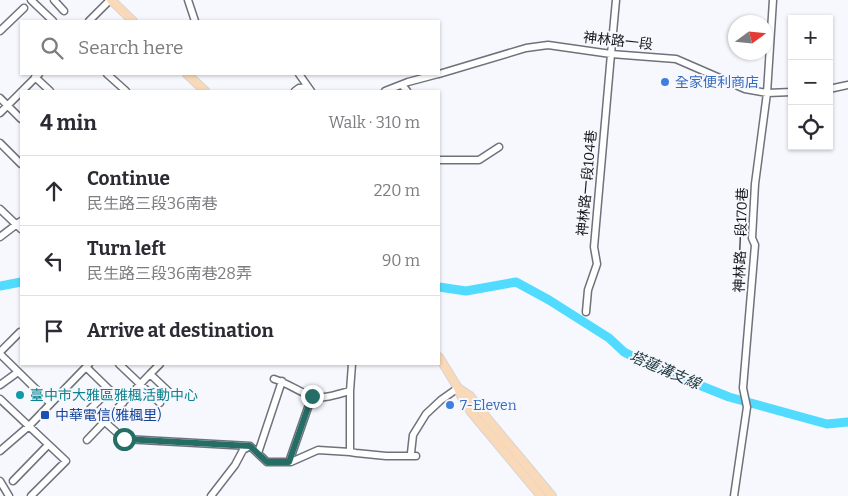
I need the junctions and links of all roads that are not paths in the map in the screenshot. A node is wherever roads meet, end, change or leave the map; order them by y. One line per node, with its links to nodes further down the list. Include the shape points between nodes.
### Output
1 (31, 0): 9 (street)
2 (54, 0): 8 (street)
3 (111, 0): 10 (street); 11 (main road)
4 (188, 0): 12 (street)
5 (616, 0): 14 (street, 神林路一段104巷)
6 (773, 0): 34 (street, 神林路一段170巷)
7 (24, 8): 13 (street)
8 (64, 11)
9 (52, 20)
10 (90, 20)
11 (132, 20)
12 (195, 20)
13 (0, 31)
14 (611, 54): 15 (street, 神林路一段, via 538,46); 34 (street, 神林路一段, via 676,59 737,86); 46 (street, 神林路一段104巷, via 594,247 597,264 588,290)
15 (440, 73)
16 (108, 75): 27 (street)
17 (188, 75): 28 (main road)
18 (300, 75): 24 (street)
19 (435, 75): 21 (street, 神林路一段)
20 (37, 76): 25 (street); 26 (street)
21 (402, 85): 30 (street, 神林路一段); 31 (street)
22 (848, 85): 23 (street)
23 (833, 88)
24 (310, 89): 29 (street)
25 (23, 90)
26 (49, 90)
27 (125, 90)
28 (204, 90)
29 (297, 90)
30 (388, 90)
31 (406, 90)
32 (20, 92): 36 (street)
33 (788, 92): 34 (street, 神林路一段)
34 (767, 93): 86 (street, 神林路一段170巷, via 755,184 752,238 755,247 743,388 747,407)
35 (0, 98): 36 (street)
36 (7, 105): 37 (street); 38 (street)
37 (0, 112)
38 (20, 118)
39 (0, 143): 42 (street)
40 (499, 147): 41 (street, via 479,160)
41 (440, 160)
42 (20, 163)
43 (0, 209): 44 (street)
44 (20, 225): 45 (street)
45 (0, 237)
46 (586, 312)
47 (20, 332): 48 (street)
48 (0, 353): 54 (street)
49 (440, 359): 60 (main road)
50 (87, 365): 61 (street); 66 (street)
51 (120, 365): 58 (street)
52 (159, 365): 55 (street)
53 (352, 365): 62 (street)
54 (18, 372): 59 (street); 66 (street)
55 (150, 374): 58 (street); 63 (street)
56 (274, 379): 57 (street)
57 (282, 381): 64 (street); 77 (street)
58 (140, 384): 67 (street); 68 (street)
59 (0, 385)
60 (458, 388): 76 (street, via 426,414 413,435 414,454 386,456); 84 (main road, via 475,417); 85 (main road, via 470,396)
61 (110, 390): 67 (street); 69 (street)
62 (350, 391): 64 (street); 76 (street)
63 (169, 392)
64 (312, 396): 78 (street)
65 (0, 398): 71 (street)
66 (50, 403): 71 (street)
67 (123, 403): 70 (street)
68 (160, 403)
69 (90, 409)
70 (105, 422): 72 (street); 74 (street, via 124,439)
71 (28, 426): 73 (street); 75 (street)
72 (87, 440)
73 (48, 445): 79 (street); 82 (street, via 66,461)
74 (250, 446): 77 (street); 83 (street, via 243,450)
75 (0, 451)
76 (350, 452): 78 (street, via 318,450)
77 (258, 453): 78 (street, via 267,462)
78 (289, 462)
79 (13, 481)
80 (0, 482): 81 (street)
81 (9, 496)
82 (31, 496)
83 (211, 496)
84 (541, 496)
85 (552, 496)
86 (734, 496)

